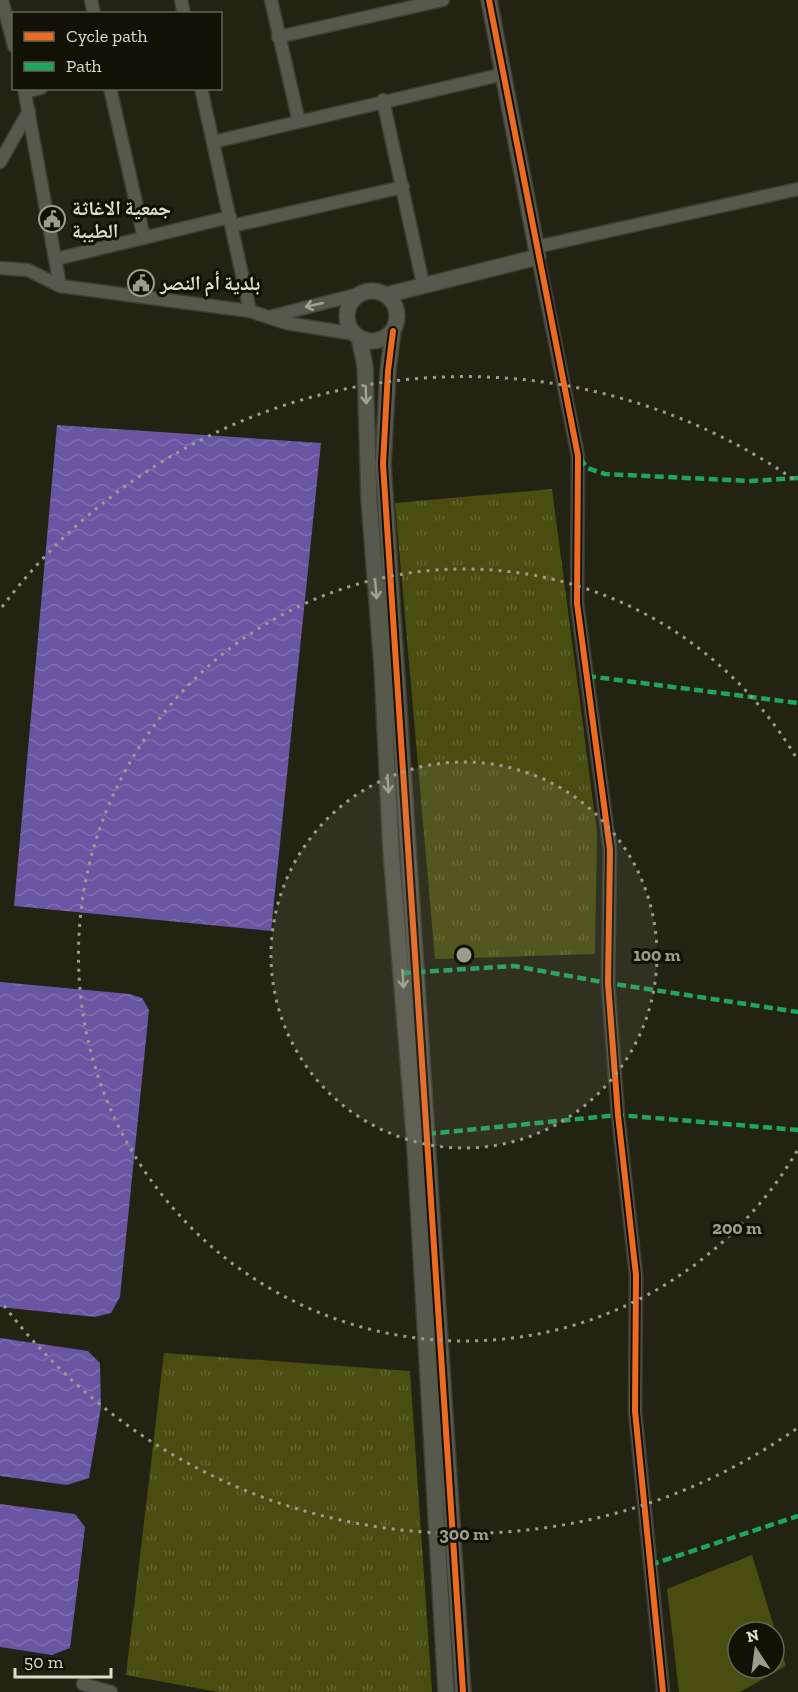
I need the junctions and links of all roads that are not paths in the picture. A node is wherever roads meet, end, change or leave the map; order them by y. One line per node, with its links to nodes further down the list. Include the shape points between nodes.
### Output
1 (2, 0): 6 (street)
2 (271, 0): 5 (street)
3 (443, 0): 5 (street)
4 (489, 0): 7 (street)
5 (278, 37): 13 (street)
6 (12, 38)
7 (504, 74): 11 (street); 20 (street)
8 (25, 90): 12 (street)
9 (110, 90): 19 (street)
10 (201, 90): 14 (street)
11 (383, 100): 13 (street); 16 (street)
12 (29, 111): 15 (street); 21 (street)
13 (299, 122): 14 (street)
14 (213, 142): 18 (street)
15 (0, 162)
16 (403, 187): 18 (street); 23 (street)
17 (798, 189): 20 (street)
18 (231, 222): 19 (street); 27 (street)
19 (144, 238): 21 (street)
20 (537, 252): 23 (street); 35 (street, via 578,456 577,603 610,850 608,983 636,1275 635,1411)
21 (56, 259): 24 (street)
22 (0, 268): 24 (street, via 28,270)
23 (423, 284): 26 (street)
24 (60, 286): 27 (street)
25 (359, 294): 26 (street, via 373,290); 28 (street, one-way to 28); 30 (street, via 347,312 347,321)
26 (386, 295): 29 (street, via 398,315)
27 (250, 311): 28 (street)
28 (269, 317): 30 (street)
29 (393, 331): 30 (street, via 379,340); 34 (street, via 383,464)
30 (357, 336): 33 (street, one-way to 33, via 365,366 369,500 414,1133)
31 (83, 1684): 32 (street)
32 (111, 1692)
33 (446, 1692)
34 (463, 1692)
35 (663, 1692)

